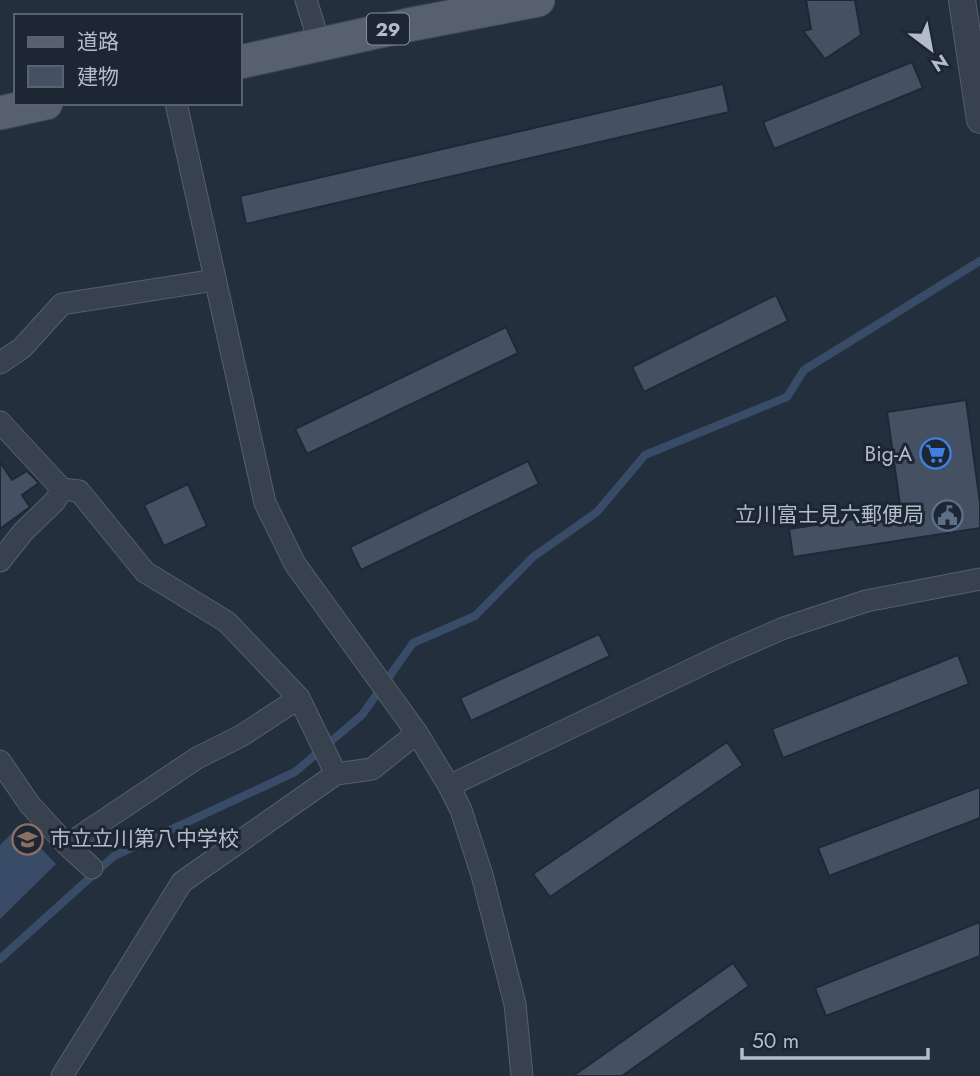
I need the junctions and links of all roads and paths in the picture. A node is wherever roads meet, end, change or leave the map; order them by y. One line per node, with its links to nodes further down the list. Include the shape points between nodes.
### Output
1 (306, 0): 4 (street)
2 (538, 0): 4 (main road, 29)
3 (962, 0): 9 (street)
4 (320, 45): 5 (main road, 29)
5 (242, 62)
6 (37, 105): 8 (main road)
7 (176, 105): 10 (street)
8 (0, 113)
9 (980, 120)
10 (215, 280): 11 (street, via 62,304 22,348); 17 (street, via 265,503 295,565)
11 (0, 363)
12 (0, 422): 13 (street)
13 (62, 489): 14 (street); 16 (street, via 79,491 145,572 227,622)
14 (0, 561)
15 (980, 579): 20 (street, via 866,601 784,628)
16 (299, 698): 19 (street); 21 (street, via 197,758)
17 (417, 733): 19 (street, via 372,769); 20 (street)
18 (0, 761): 21 (street, via 30,805)
19 (333, 766): 23 (street, via 182,882)
20 (449, 786): 24 (street, via 482,875 515,1004)
21 (67, 845): 22 (street)
22 (92, 868)
23 (62, 1076)
24 (522, 1076)

